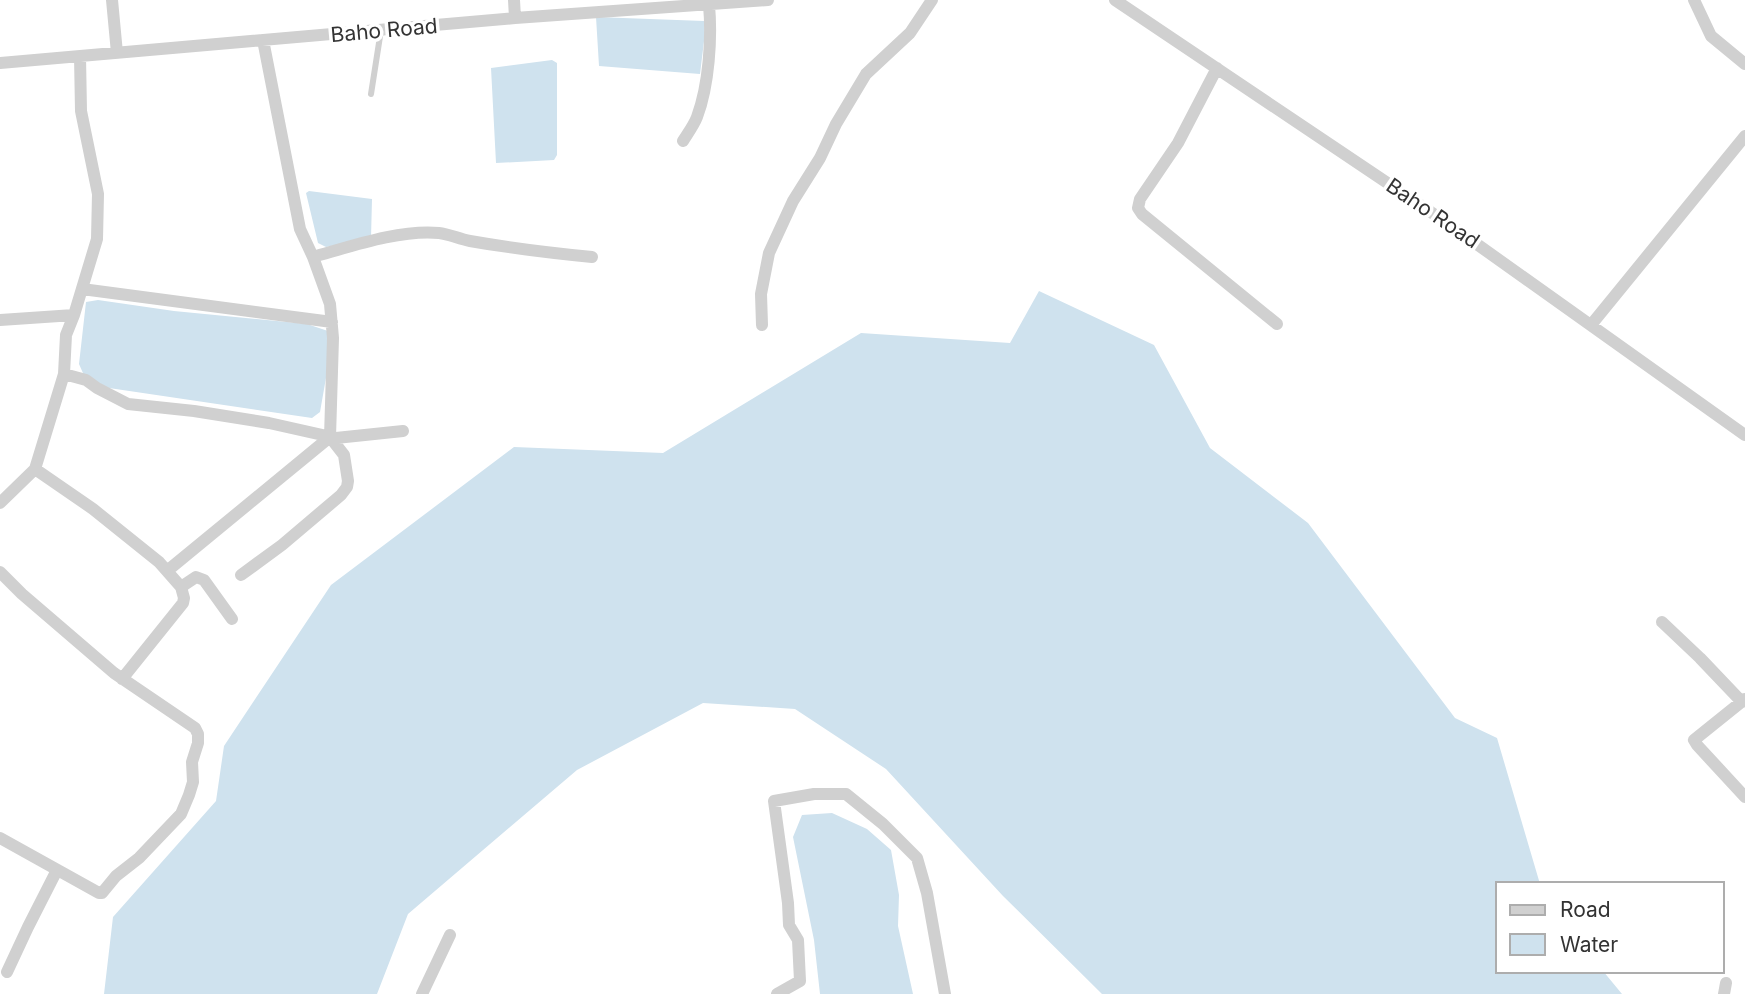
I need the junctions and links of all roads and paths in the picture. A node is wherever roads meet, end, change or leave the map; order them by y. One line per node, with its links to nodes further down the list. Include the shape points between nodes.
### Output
1 (113, 0): 11 (street)
2 (514, 0): 8 (street)
3 (768, 0): 7 (street, Baho Road)
4 (932, 0): 26 (street, via 910,33 866,74 793,201 769,253 761,294)
5 (1115, 0): 15 (street, Baho Road)
6 (1695, 0): 14 (street, via 1711,36)
7 (709, 5): 8 (street, Baho Road); 18 (street, via 706,77 696,119)
8 (515, 18): 9 (street, Baho Road)
9 (381, 30): 10 (street, Baho Road); 16 (lane)
10 (264, 40): 11 (street, Baho Road); 19 (street, via 300,229)
11 (117, 53): 12 (street, Baho Road)
12 (80, 56): 13 (street, Baho Road); 21 (street, via 80,111 98,194 97,239)
13 (0, 63)
14 (1745, 64)
15 (1217, 68): 25 (street, via 1138,208); 27 (street, Baho Road)
16 (371, 94)
17 (1745, 136): 27 (street)
18 (683, 141)
19 (313, 257): 20 (street, via 403,234 439,233); 24 (street)
20 (592, 257)
21 (82, 289): 22 (street); 24 (street)
22 (74, 315): 23 (street); 28 (street, via 66,335)
23 (0, 320)
24 (332, 322): 31 (street)
25 (1276, 324)
26 (762, 325)
27 (1591, 325): 30 (street, Baho Road)
28 (64, 374): 31 (street, via 86,380 128,404 244,419); 32 (street)
29 (402, 430): 31 (street)
30 (1745, 435)
31 (330, 437): 34 (street); 36 (street, via 344,455 347,487)
32 (35, 469): 33 (street); 34 (street, via 93,509)
33 (0, 503)
34 (167, 571): 37 (street)
35 (0, 572): 40 (street)
36 (241, 575)
37 (181, 587): 38 (street, via 196,577 204,580); 40 (street, via 183,603)
38 (232, 619)
39 (1661, 622): 41 (street)
40 (122, 679): 44 (street, via 195,728 198,743 189,795 181,814 104,891 99,893)
41 (1744, 701): 42 (street, via 1695,740)
42 (1745, 797)
43 (0, 838): 44 (street)
44 (57, 870): 46 (street)
45 (450, 934): 47 (street)
46 (7, 972)
47 (422, 994)
48 (778, 994): 49 (street, via 800,981 798,940 789,925 774,801 846,794 917,858)
49 (945, 994)

